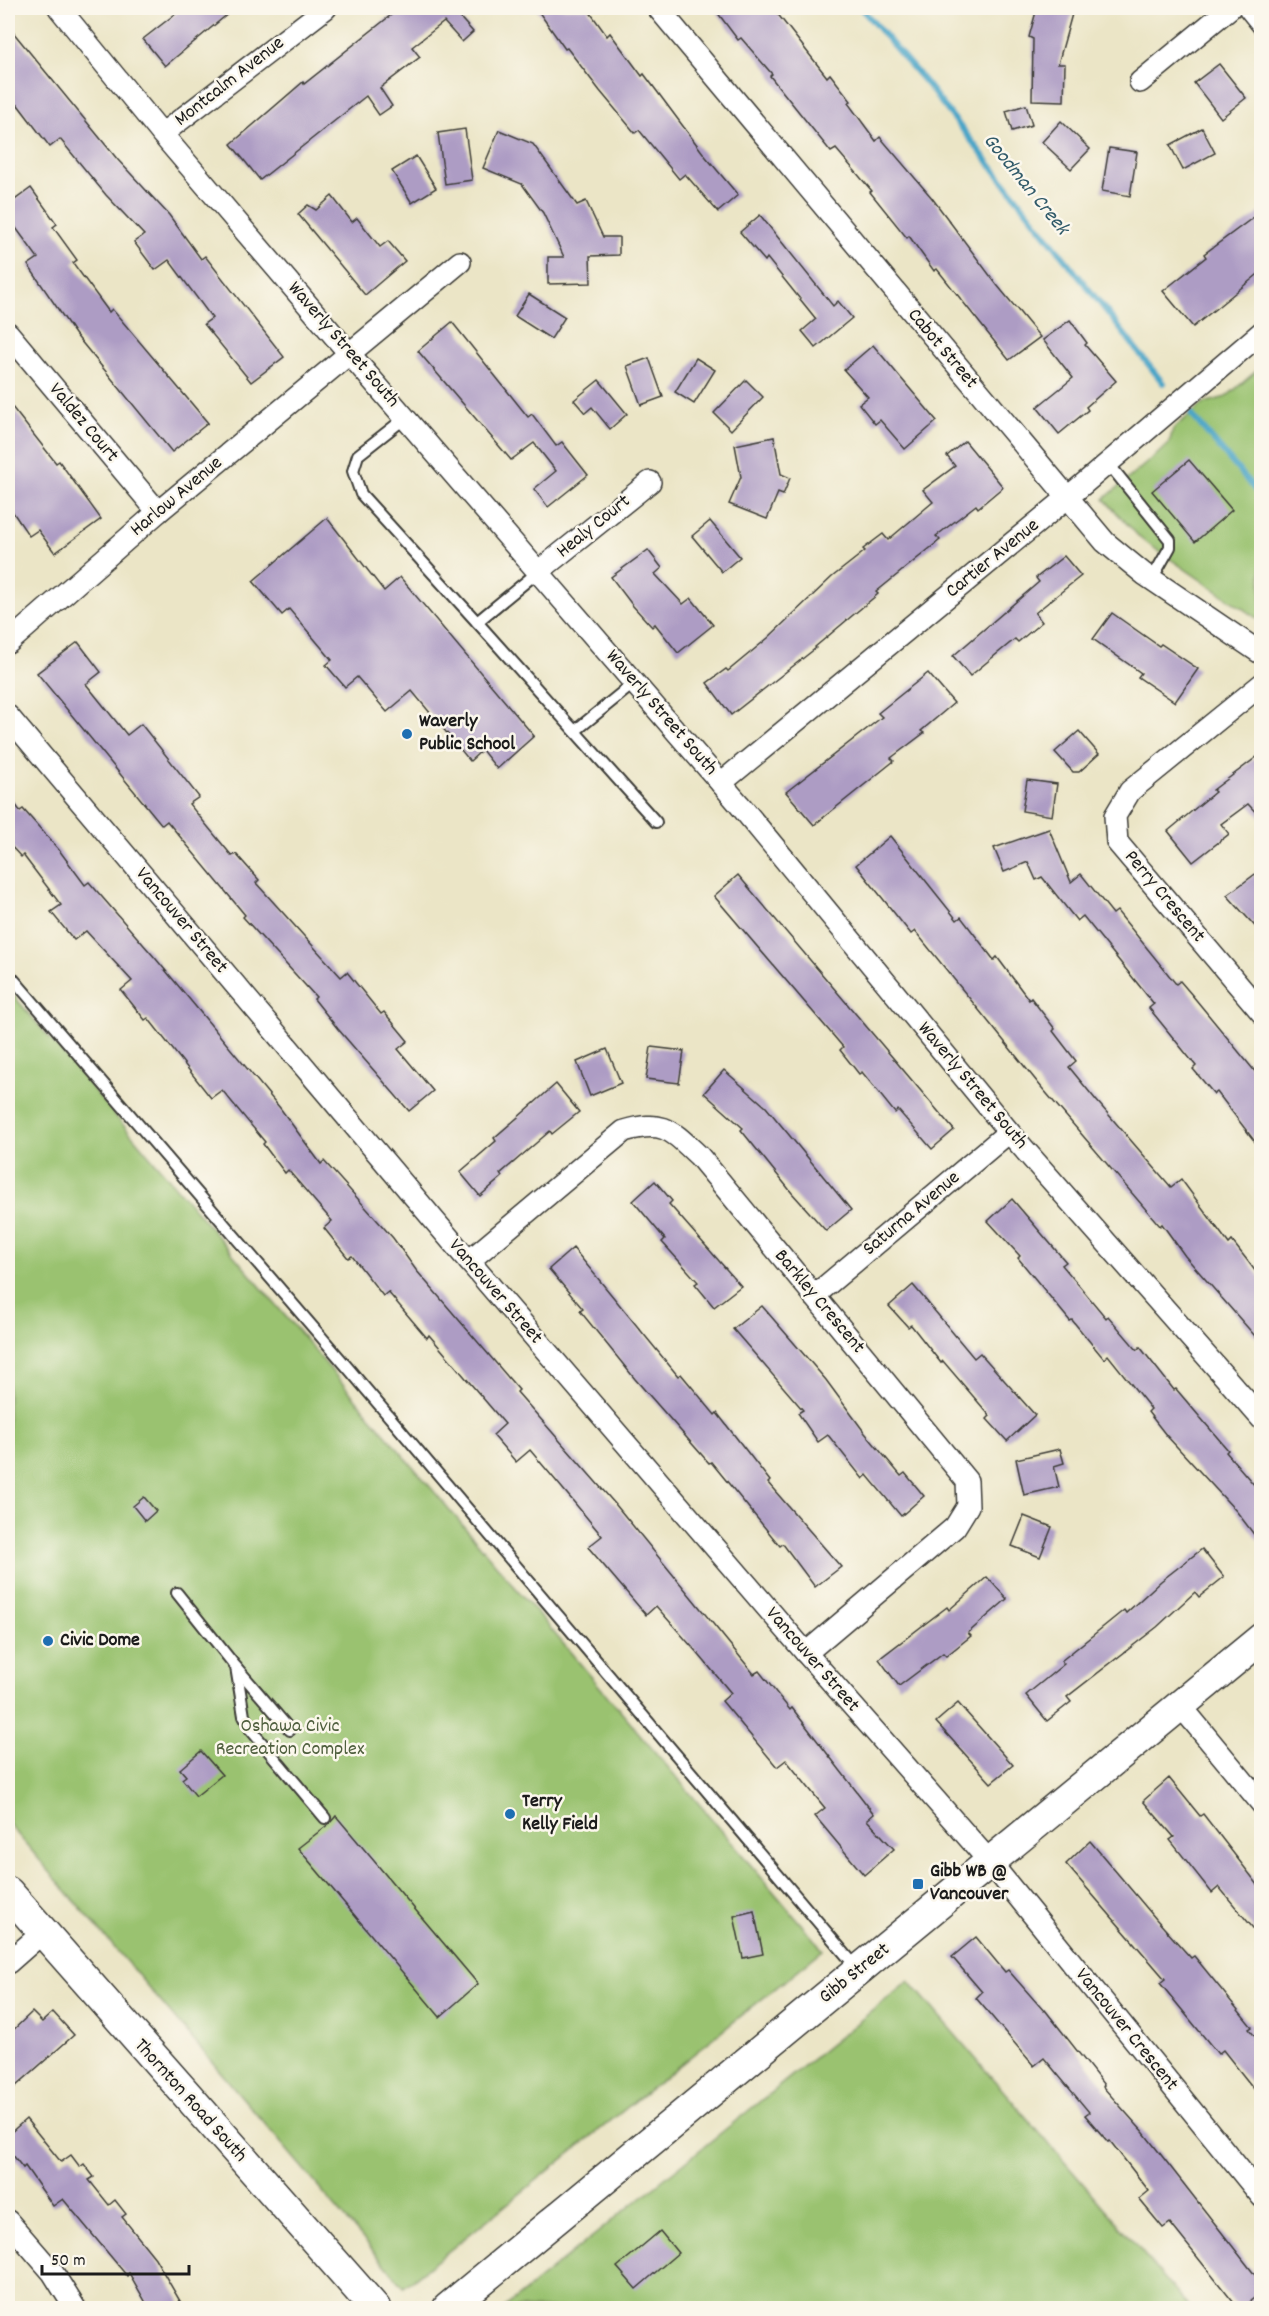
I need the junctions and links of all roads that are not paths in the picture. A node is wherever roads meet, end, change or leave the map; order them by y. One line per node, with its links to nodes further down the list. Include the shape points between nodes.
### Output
1 (59, 8): 8 (street, Waverly Street South)
2 (326, 8): 8 (street, Montcalm Avenue)
3 (658, 8): 16 (street, Cabot Street)
4 (1230, 8): 7 (street)
5 (1249, 8): 6 (street)
6 (1262, 24)
7 (1140, 82)
8 (162, 134): 12 (street, Waverly Street South)
9 (460, 262): 12 (street, Harlow Avenue)
10 (1262, 332): 14 (street, Cartier Avenue)
11 (8, 333): 17 (street, Valdez Court)
12 (348, 352): 13 (street, Waverly Street South); 17 (street, Harlow Avenue)
13 (405, 418): 18 (street, Waverly Street South); 20 (lane, via 358,455 353,471 357,483 361,494)
14 (1108, 464): 16 (street, Cartier Avenue); 19 (lane, via 1170,540)
15 (650, 482): 18 (street, Healy Court)
16 (1067, 498): 19 (street, Cabot Street, via 1105,542); 27 (street, Cartier Avenue)
17 (158, 512): 21 (street, Harlow Avenue)
18 (539, 571): 20 (lane); 23 (street, Waverly Street South)
19 (1152, 579): 22 (street, Cabot Street)
20 (477, 622): 26 (lane)
21 (8, 644)
22 (1262, 654)
23 (634, 683): 26 (lane); 27 (street, Waverly Street South)
24 (1262, 684): 30 (street, Perry Crescent, via 1130,791 1115,816 1117,842)
25 (8, 716): 32 (street, Vancouver Street)
26 (574, 731): 28 (lane)
27 (721, 783): 31 (street, Waverly Street South)
28 (656, 822)
29 (8, 973): 47 (lane)
30 (1262, 1013)
31 (1009, 1132): 33 (street, Saturna Avenue); 34 (street, Waverly Street South)
32 (469, 1261): 33 (street, Barkley Crescent, via 624,1131 648,1124 671,1131 699,1156); 37 (street, Vancouver Street)
33 (814, 1296): 37 (street, Barkley Crescent, via 967,1481 968,1506 955,1527)
34 (1262, 1419)
35 (177, 1593): 38 (lane)
36 (1262, 1638): 39 (main road, Gibb Street)
37 (806, 1653): 43 (street, Vancouver Street)
38 (236, 1667): 40 (lane); 42 (lane, via 244,1716 251,1730)
39 (1180, 1705): 41 (street); 43 (main road, Gibb Street)
40 (290, 1730)
41 (1262, 1804)
42 (325, 1818)
43 (990, 1862): 47 (main road, Gibb Street); 48 (street, Vancouver Crescent)
44 (8, 1892): 45 (main road, Thornton Road South)
45 (42, 1933): 46 (street); 51 (main road, Thornton Road South)
46 (8, 1962)
47 (859, 1970): 52 (main road, Gibb Street)
48 (1262, 2198)
49 (8, 2221): 50 (street, via 53,2273)
50 (75, 2308)
51 (375, 2308)
52 (448, 2308)

